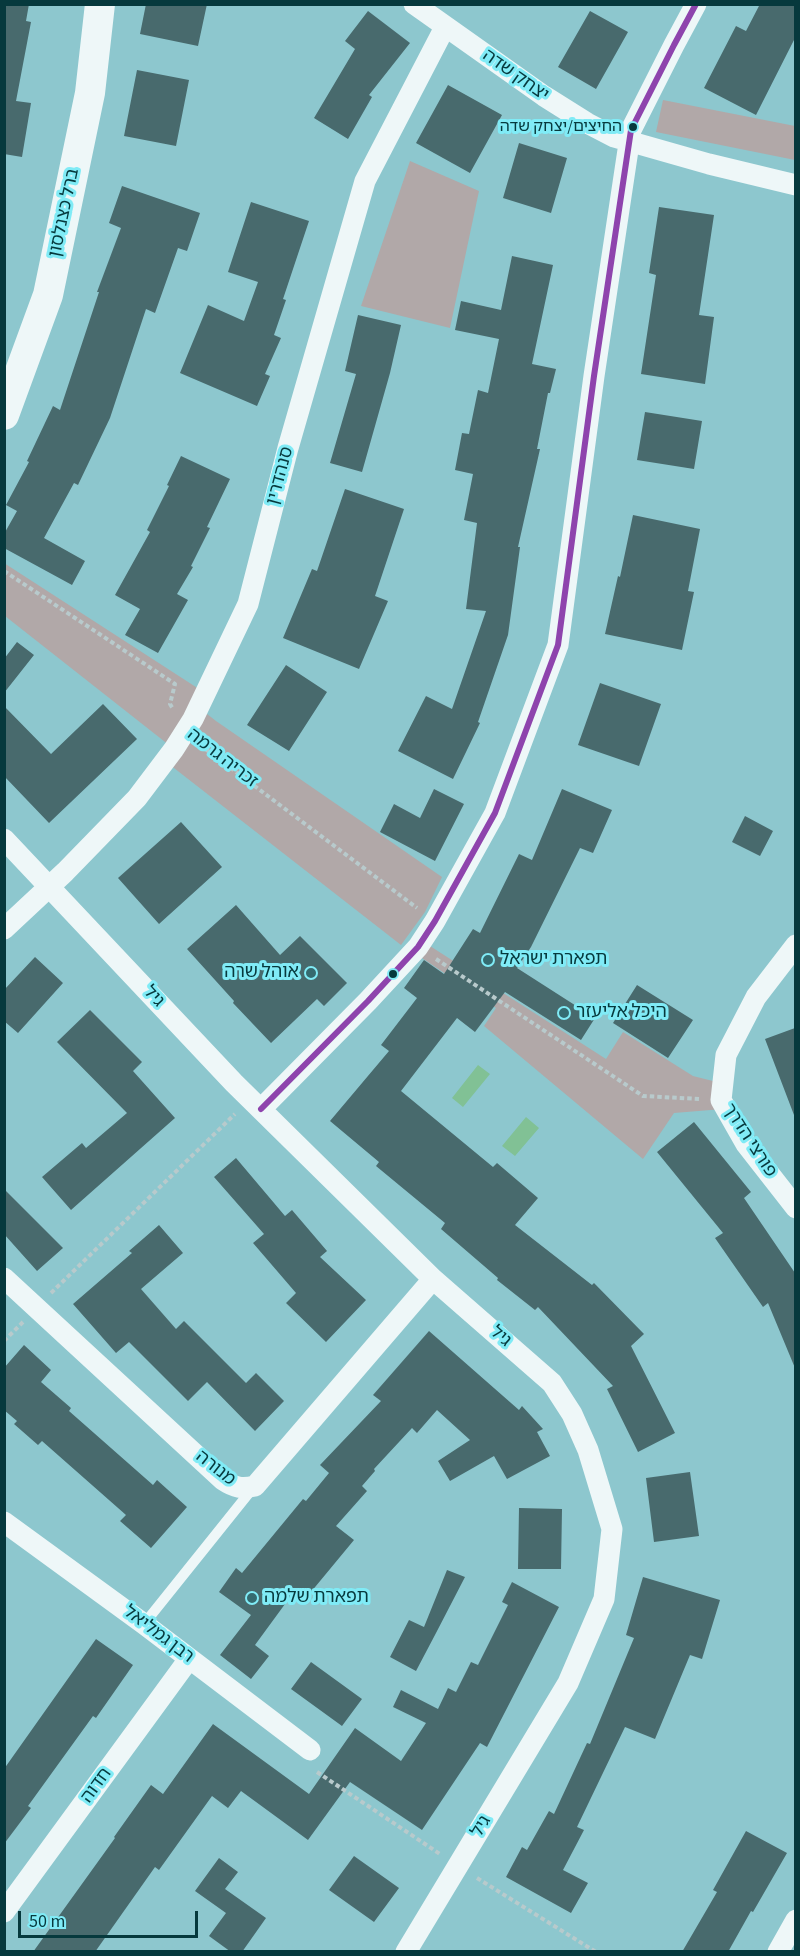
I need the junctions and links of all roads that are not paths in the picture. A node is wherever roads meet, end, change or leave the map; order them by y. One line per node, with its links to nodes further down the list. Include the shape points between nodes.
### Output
1 (100, 4): 7 (street, ברל כצנלסון, via 90,93 48,295)
2 (414, 4): 4 (street, יצחק שדה)
3 (696, 4): 5 (street, via 637,116)
4 (445, 27): 5 (street, יצחק שדה, via 587,123); 9 (street, סנהדרין, via 365,181 288,448 248,604 185,733 137,798)
5 (630, 143): 6 (street, יצחק שדה); 12 (street, via 558,645 495,813 418,946 368,1001)
6 (795, 185)
7 (4, 415)
8 (4, 839): 9 (street, גיל)
9 (50, 885): 10 (street); 12 (street, גיל)
10 (4, 928)
11 (795, 945): 13 (street, פורצי הדרך, via 756,998 726,1055 721,1100 746,1144)
12 (256, 1104): 15 (street, גיל)
13 (795, 1208)
14 (4, 1278): 16 (street, מנורה, via 223,1480 233,1487)
15 (433, 1279): 16 (street, מנורה); 23 (street, גיל, via 552,1383 588,1450 612,1529 604,1599 568,1683)
16 (255, 1486): 18 (lane)
17 (4, 1522): 18 (street, רבן גמליאל)
18 (144, 1624): 19 (street, רבן גמליאל)
19 (189, 1659): 20 (street, רבן גמליאל); 21 (street, חדוה)
20 (310, 1750)
21 (4, 1912)
22 (795, 1920): 24 (street)
23 (406, 1952)
24 (778, 1952)

